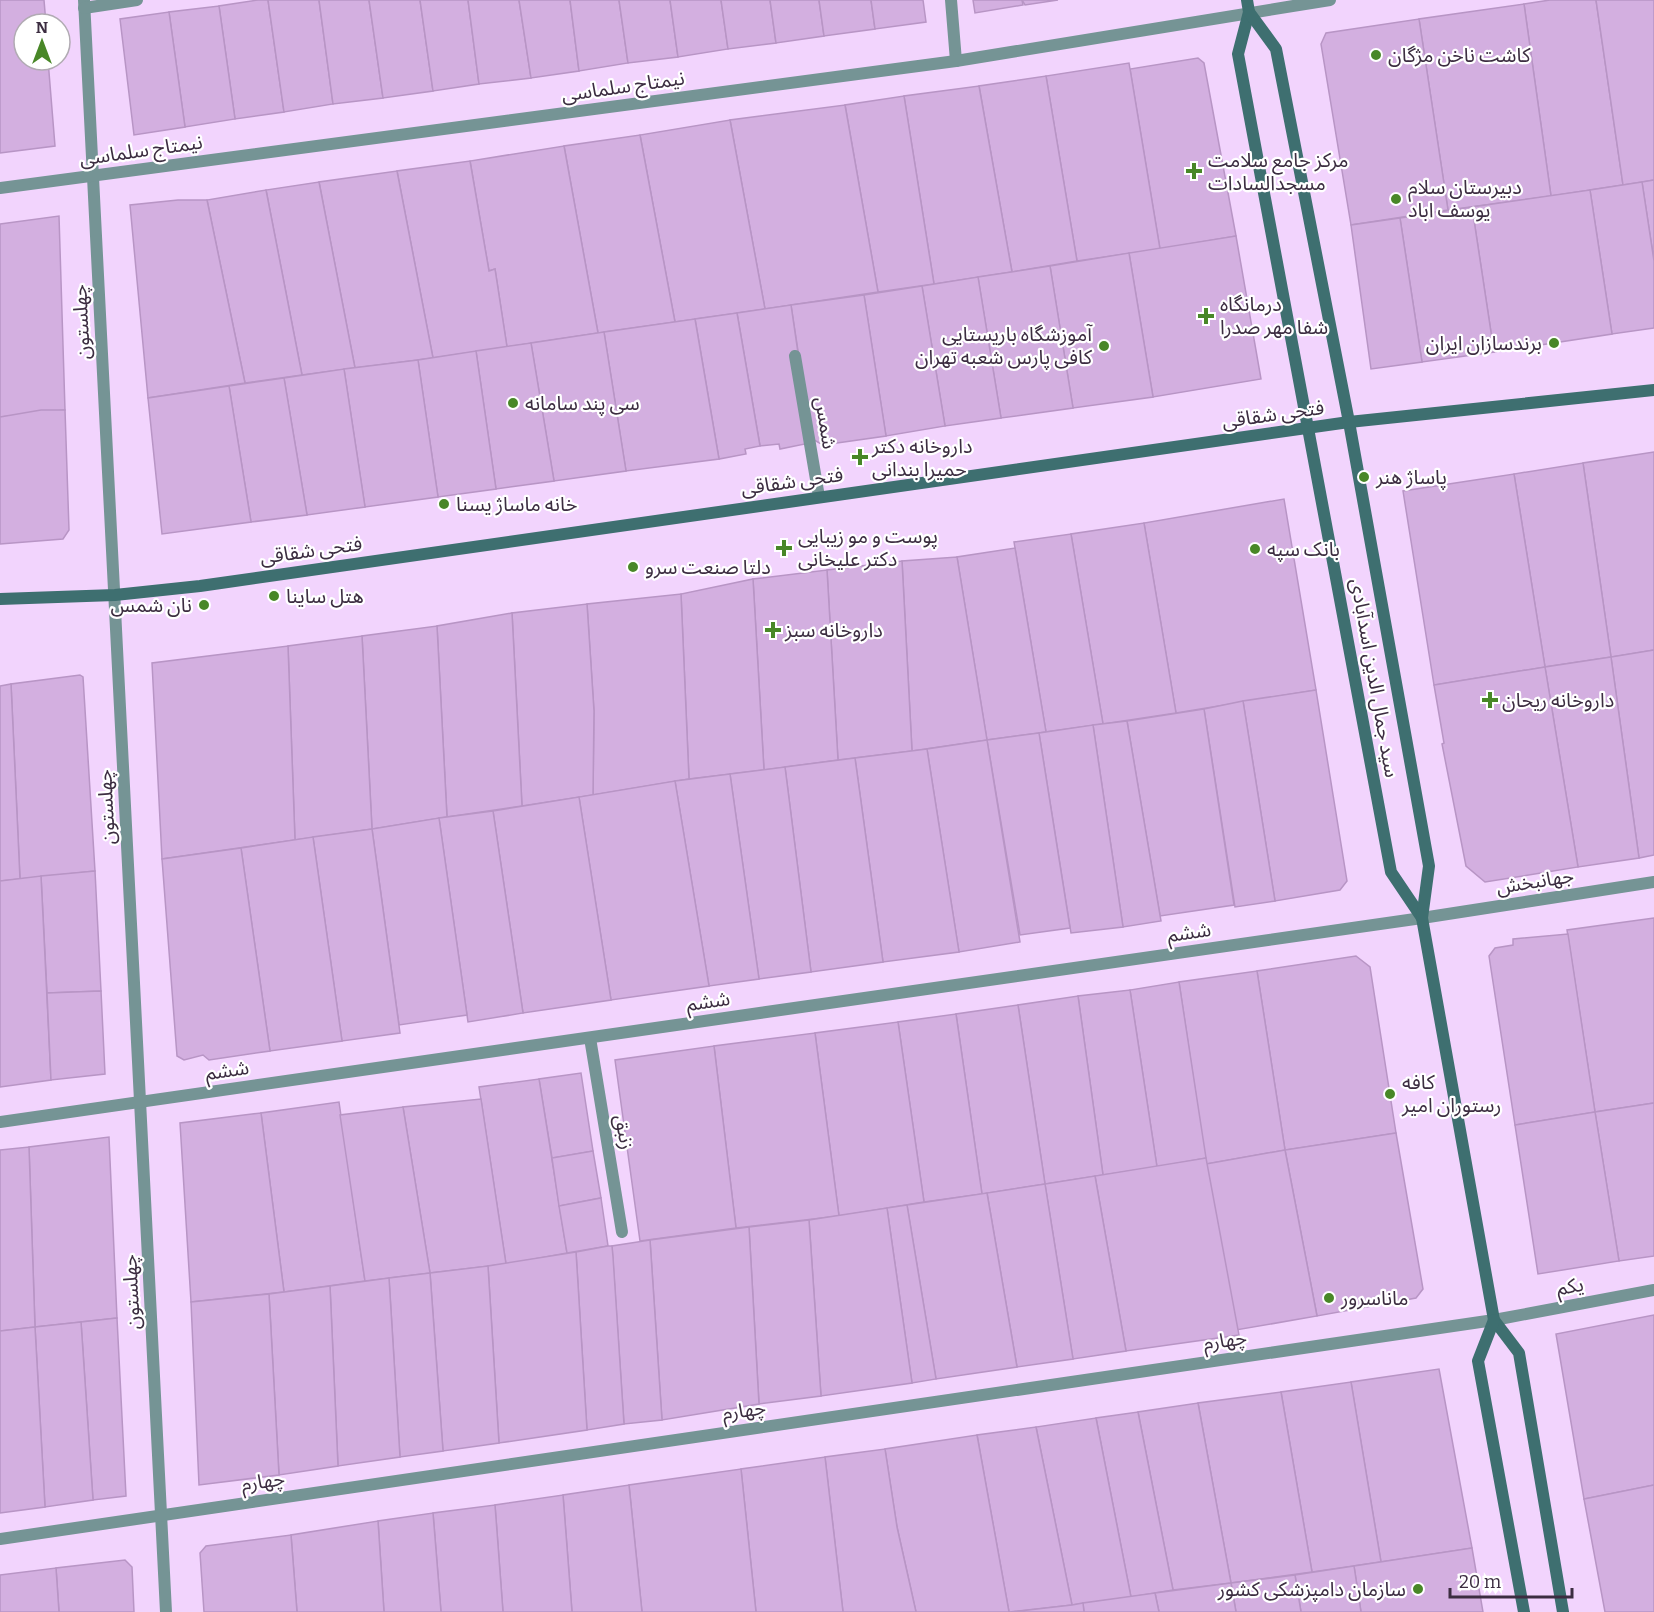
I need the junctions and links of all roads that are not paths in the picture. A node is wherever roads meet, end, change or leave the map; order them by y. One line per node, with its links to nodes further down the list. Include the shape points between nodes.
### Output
1 (137, 0): 4 (street)
2 (951, 0): 6 (street)
3 (1330, 0): 5 (street, نیمتاج سلماسی)
4 (84, 4): 7 (street, چهلستون)
5 (1248, 6): 6 (street, نیمتاج سلماسی); 11 (main road, سید جمال الدین اسدآبادی, via 1276,49); 12 (main road, سید جمال الدین اسدآبادی, via 1238,54)
6 (956, 62): 7 (street, نیمتاج سلماسی)
7 (92, 176): 8 (street, نیمتاج سلماسی); 14 (street, چهلستون)
8 (0, 188)
9 (795, 356): 13 (street, شمس)
10 (1654, 390): 11 (main road, فتحی شقاقی)
11 (1349, 422): 12 (main road, فتحی شقاقی); 17 (main road, سید جمال الدین اسدآبادی, via 1429,866)
12 (1310, 428): 13 (main road, فتحی شقاقی); 17 (main road, سید جمال الدین اسدآبادی, via 1391,872)
13 (819, 497): 14 (main road, فتحی شقاقی)
14 (115, 595): 15 (main road, فتحی شقاقی); 19 (street, چهلستون)
15 (0, 599)
16 (1654, 882): 17 (street, جهانبخش)
17 (1422, 918): 18 (street, ششم); 23 (main road, سید جمال الدین اسدآبادی)
18 (590, 1038): 19 (street, ششم); 21 (street, زنبق)
19 (140, 1102): 20 (street, ششم); 24 (street, چهلستون)
20 (0, 1122)
21 (622, 1232)
22 (1654, 1290): 23 (street, یکم)
23 (1494, 1320): 24 (street, چهارم); 27 (main road, via 1478,1361); 28 (main road, سید جمال الدین اسدآبادی, via 1519,1353)
24 (162, 1516): 25 (street, چهارم); 26 (street, چهلستون)
25 (0, 1539)
26 (166, 1612)
27 (1524, 1612)
28 (1563, 1612)

